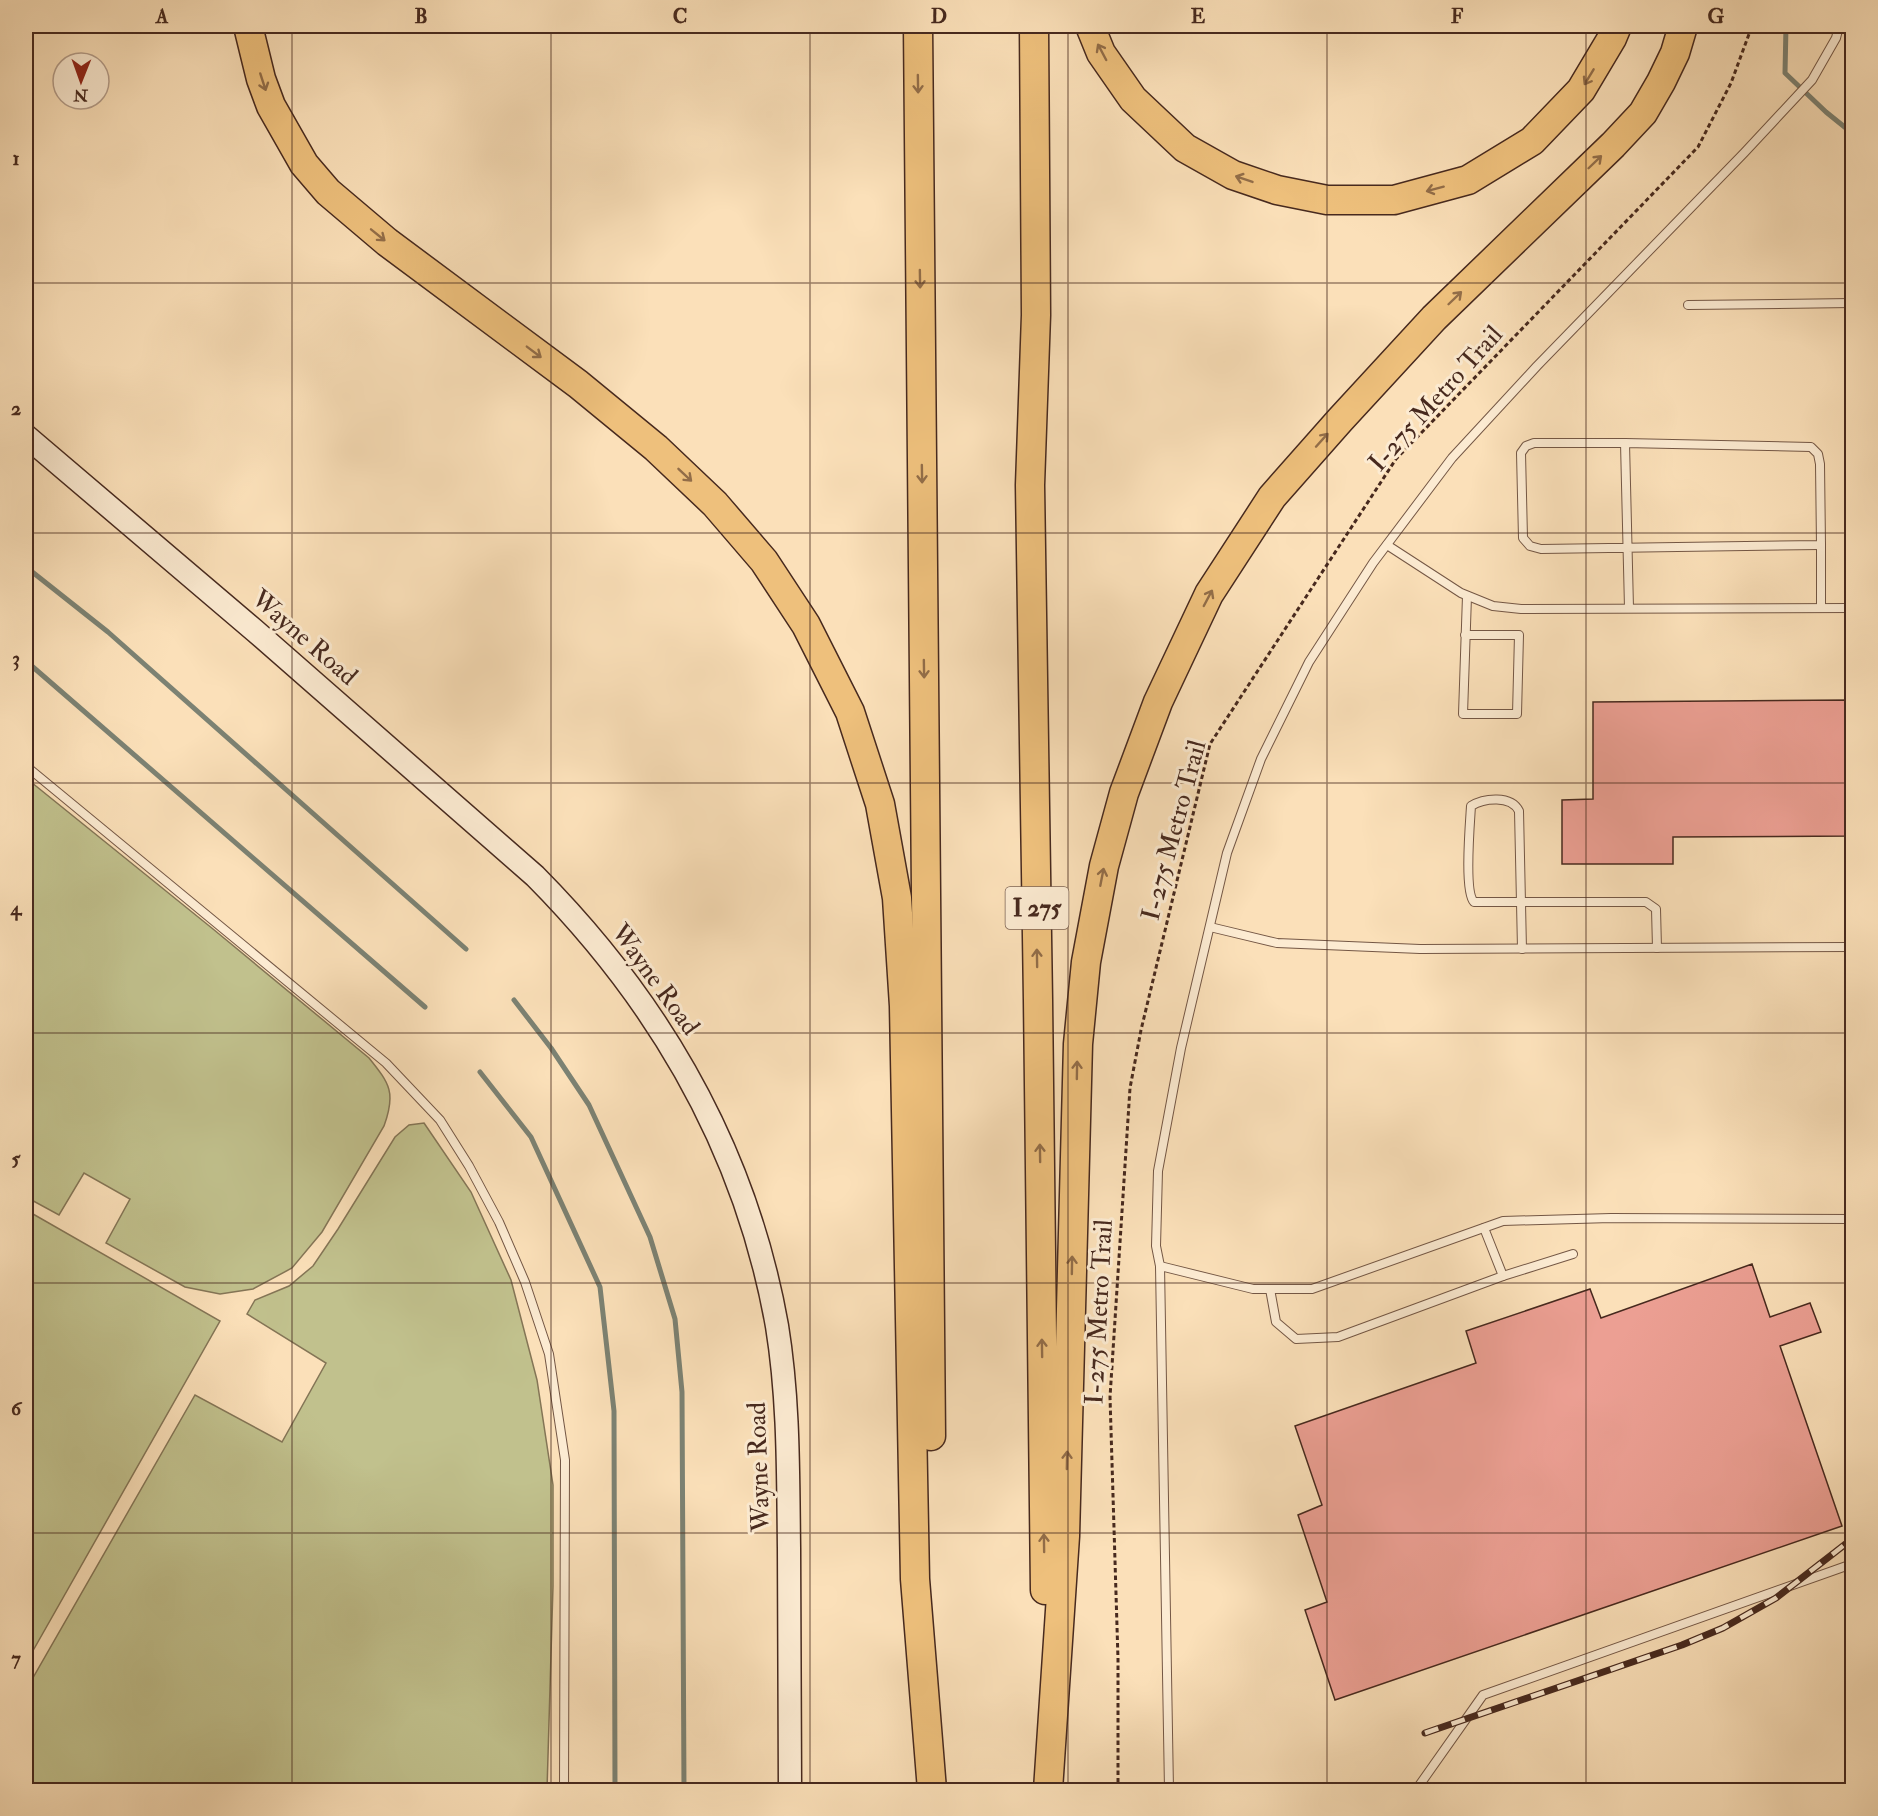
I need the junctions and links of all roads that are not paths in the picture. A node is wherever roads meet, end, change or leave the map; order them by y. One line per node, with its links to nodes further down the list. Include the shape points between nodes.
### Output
1 (248, 26): 35 (highway, one-way to 35, via 271,106 304,164 328,192 387,242 578,384 656,448 715,504 764,561 806,625 850,712 880,804 897,898 904,1006 915,1580)
2 (1034, 26): 36 (highway, I 275, one-way to 2, via 1030,485 1036,315)
3 (1090, 26): 4 (highway, one-way to 3, via 1581,90 1532,141 1468,180 1394,200 1327,200 1233,176 1185,148 1133,99 1101,53)
4 (1617, 26)
5 (1683, 26): 36 (highway, one-way to 5, via 1065,1536 1078,1044 1088,951 1104,866 1124,794 1158,702 1209,594 1272,497 1434,318 1643,113 1675,53)
6 (1839, 26): 12 (lane, via 1812,80 1452,458)
7 (917, 33): 35 (highway, one-way to 35)
8 (1852, 303): 9 (lane)
9 (1688, 305)
10 (26, 436): 34 (main road, Wayne Road, via 535,876 615,966 685,1070 741,1195 768,1282 777,1327 787,1419)
11 (1625, 442): 13 (lane, via 1811,447 1820,464); 14 (lane); 14 (lane, via 1526,446 1521,453 1523,538 1530,546 1541,549)
12 (1386, 545): 15 (lane); 22 (lane, via 1309,662 1261,759 1227,853)
13 (1821, 545): 14 (lane); 17 (lane)
14 (1628, 548): 16 (lane)
15 (1467, 596): 16 (lane, via 1493,606 1521,609); 19 (lane)
16 (1629, 608): 17 (lane)
17 (1821, 608): 18 (lane)
18 (1852, 608)
19 (1465, 634): 19 (lane, via 1463,714 1517,714 1519,634)
20 (26, 766): 33 (lane, via 387,1063 440,1120 499,1222 525,1282 549,1354 565,1460)
21 (1521, 902): 21 (lane, via 1471,899 1471,806 1478,801 1507,800 1519,810); 24 (lane, via 1646,902 1656,909); 25 (lane)
22 (1209, 927): 25 (lane, via 1276,943); 29 (lane, via 1158,1171 1156,1246)
23 (1852, 946): 24 (lane)
24 (1658, 948): 25 (lane)
25 (1522, 949)
26 (1852, 1219): 27 (lane, via 1611,1218 1503,1221)
27 (1484, 1228): 30 (lane); 31 (lane, via 1312,1288)
28 (1573, 1254): 30 (lane)
29 (1160, 1266): 31 (lane, via 1253,1289); 37 (lane)
30 (1503, 1276): 31 (lane, via 1338,1337 1296,1339 1276,1322)
31 (1270, 1289)
32 (1852, 1564): 38 (lane, via 1483,1695)
33 (564, 1791)
34 (790, 1791)
35 (934, 1791)
36 (1048, 1791)
37 (1169, 1791)
38 (1416, 1791)

